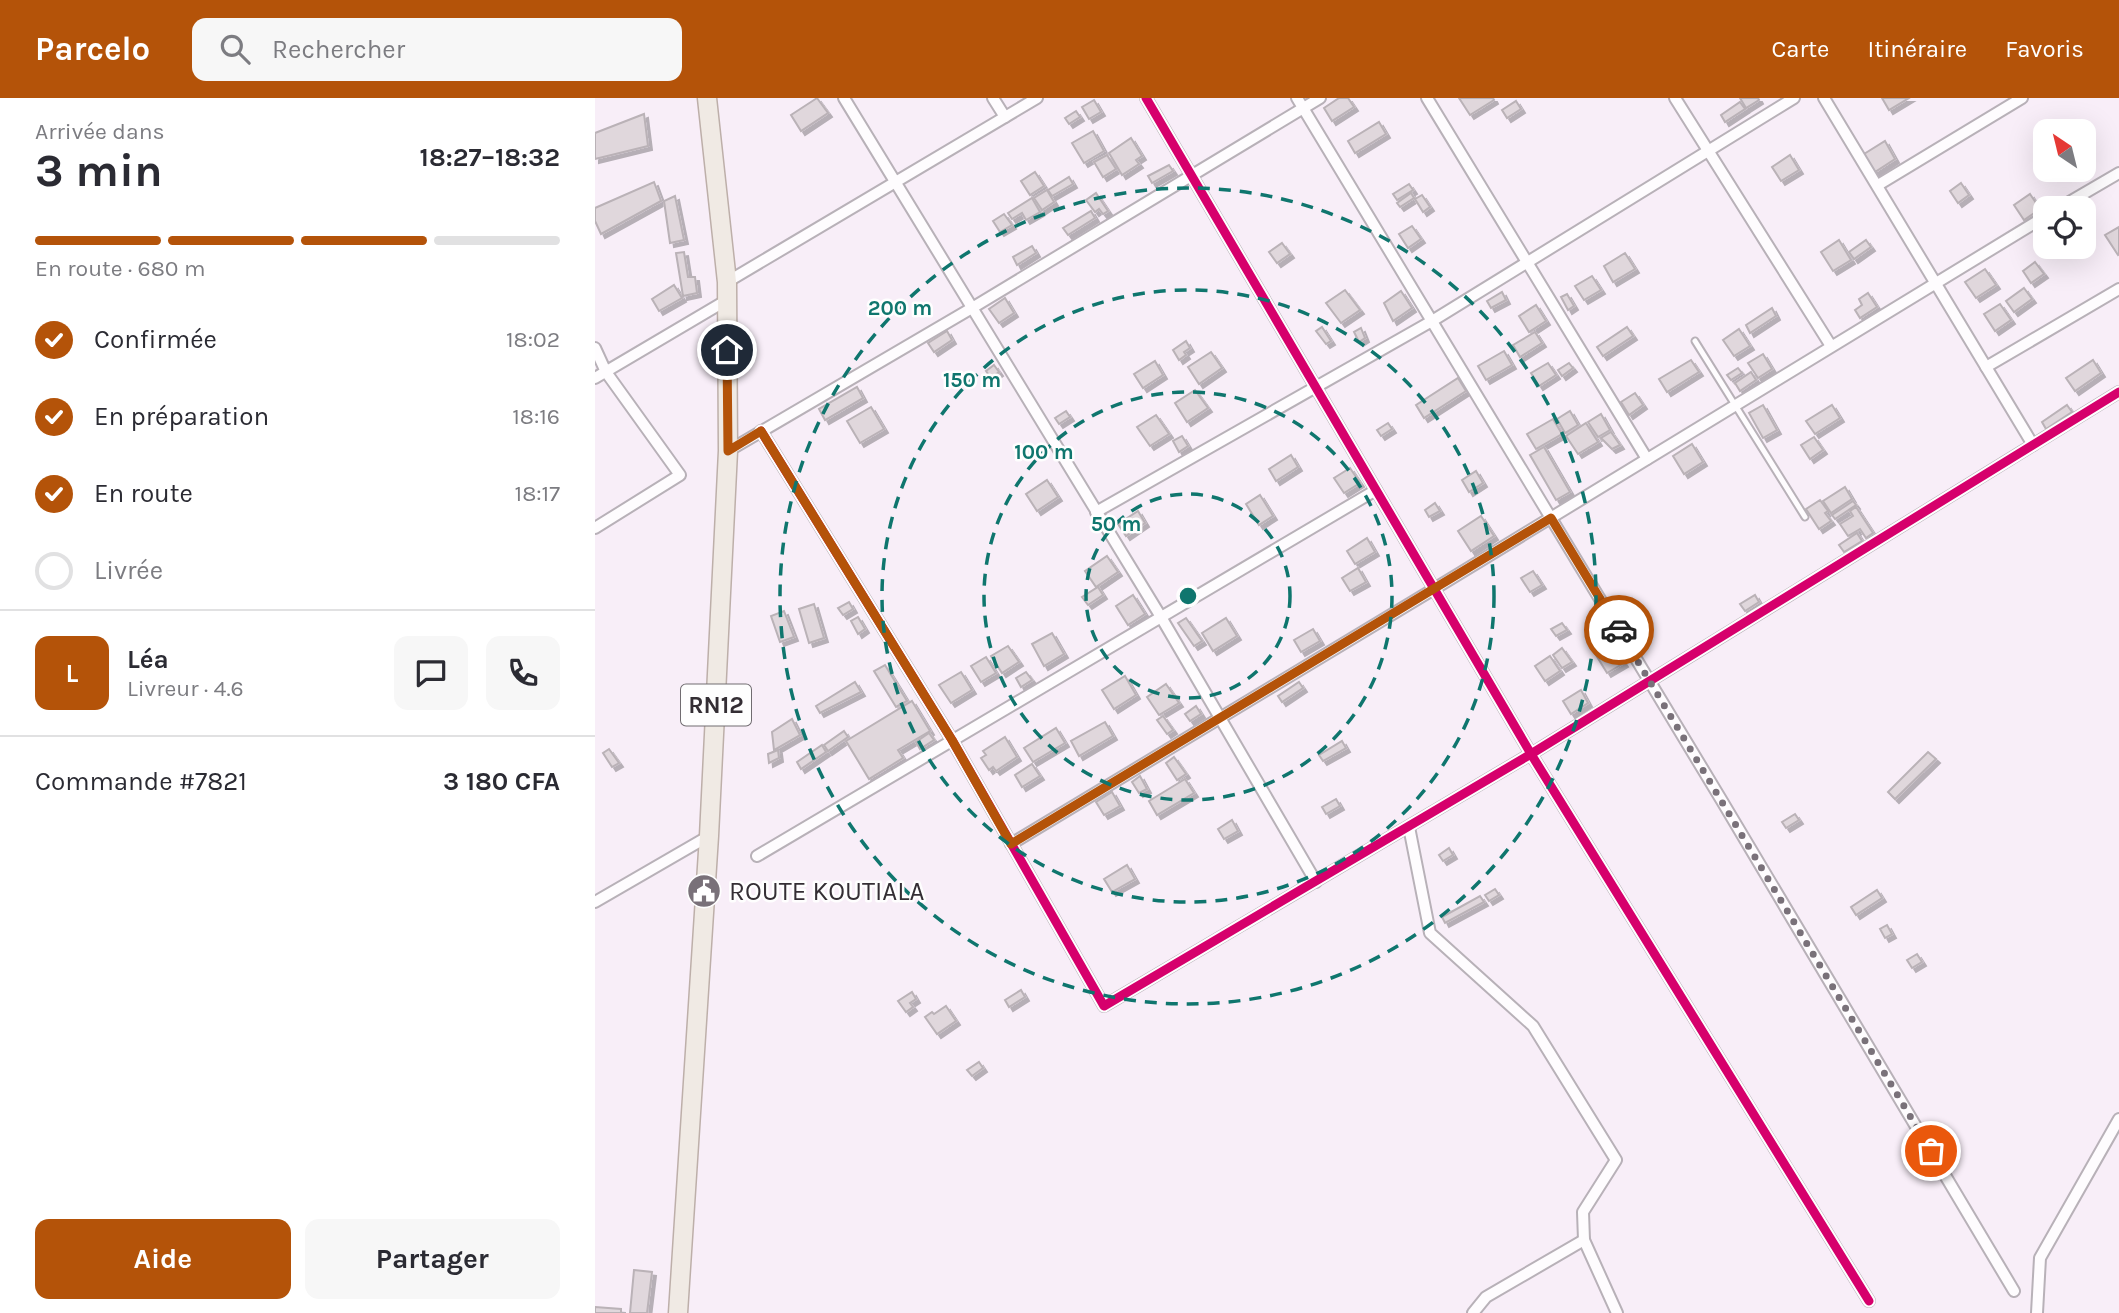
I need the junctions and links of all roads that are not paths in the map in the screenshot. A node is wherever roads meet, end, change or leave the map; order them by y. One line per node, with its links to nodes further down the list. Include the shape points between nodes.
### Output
1 (707, 98): 24 (main road, RN12)
2 (844, 98): 17 (street)
3 (993, 98): 13 (street)
4 (1037, 98): 13 (street)
5 (1146, 98): 16 (street)
6 (1320, 98): 12 (street)
7 (1427, 98): 21 (street)
8 (1675, 98): 14 (street)
9 (1794, 98): 14 (street)
10 (1823, 98): 18 (street)
11 (2022, 98): 18 (street)
12 (1300, 103): 16 (street); 26 (street)
13 (1005, 117): 17 (street)
14 (1708, 151): 21 (street); 28 (street)
15 (2119, 173): 19 (street)
16 (1191, 176): 25 (street); 33 (street)
17 (895, 182): 24 (street); 25 (street)
18 (1878, 185): 22 (street)
19 (2080, 196)
20 (2033, 224): 22 (street)
21 (1527, 262): 26 (street); 39 (street)
22 (1935, 283): 28 (street); 30 (street)
23 (2119, 289): 30 (street)
24 (727, 291): 31 (street); 38 (main road, RN12)
25 (972, 308): 36 (street); 41 (street)
26 (1432, 321): 33 (street); 43 (street)
27 (1695, 341): 35 (lane)
28 (1831, 346): 35 (street)
29 (595, 348): 31 (street)
30 (1986, 367): 37 (street)
31 (606, 372): 32 (street); 44 (street, via 680,475)
32 (595, 378)
33 (1316, 387): 40 (street); 41 (street)
34 (2119, 392): 37 (street)
35 (1735, 405): 39 (street); 42 (lane)
36 (761, 431): 38 (street); 49 (street)
37 (2033, 445): 47 (street)
38 (728, 451): 52 (main road, RN12)
39 (1647, 459): 43 (street)
40 (1376, 490): 45 (street); 46 (street)
41 (1096, 512): 46 (street)
42 (1805, 517)
43 (1551, 518): 45 (street); 47 (street)
44 (595, 528)
45 (1434, 589): 48 (street); 50 (street)
46 (1161, 617): 48 (street); 49 (street)
47 (1650, 681): 50 (street); 59 (street)
48 (1220, 718): 53 (street); 55 (street)
49 (952, 740): 53 (street); 54 (street)
50 (1531, 754): 51 (street); 60 (street)
51 (1409, 827): 55 (street); 58 (street, via 1430,933 1533,1026 1616,1160 1583,1212)
52 (709, 836): 56 (street); 61 (main road, RN12)
53 (1011, 844): 55 (street, via 1104,1006)
54 (757, 856)
55 (1316, 881)
56 (595, 902)
57 (2119, 1119): 64 (street, via 2041,1258)
58 (1584, 1240): 62 (street, via 1486,1297); 63 (street)
59 (2014, 1291)
60 (1869, 1301)
61 (678, 1313)
62 (1473, 1313)
63 (1617, 1313)
64 (2037, 1313)

